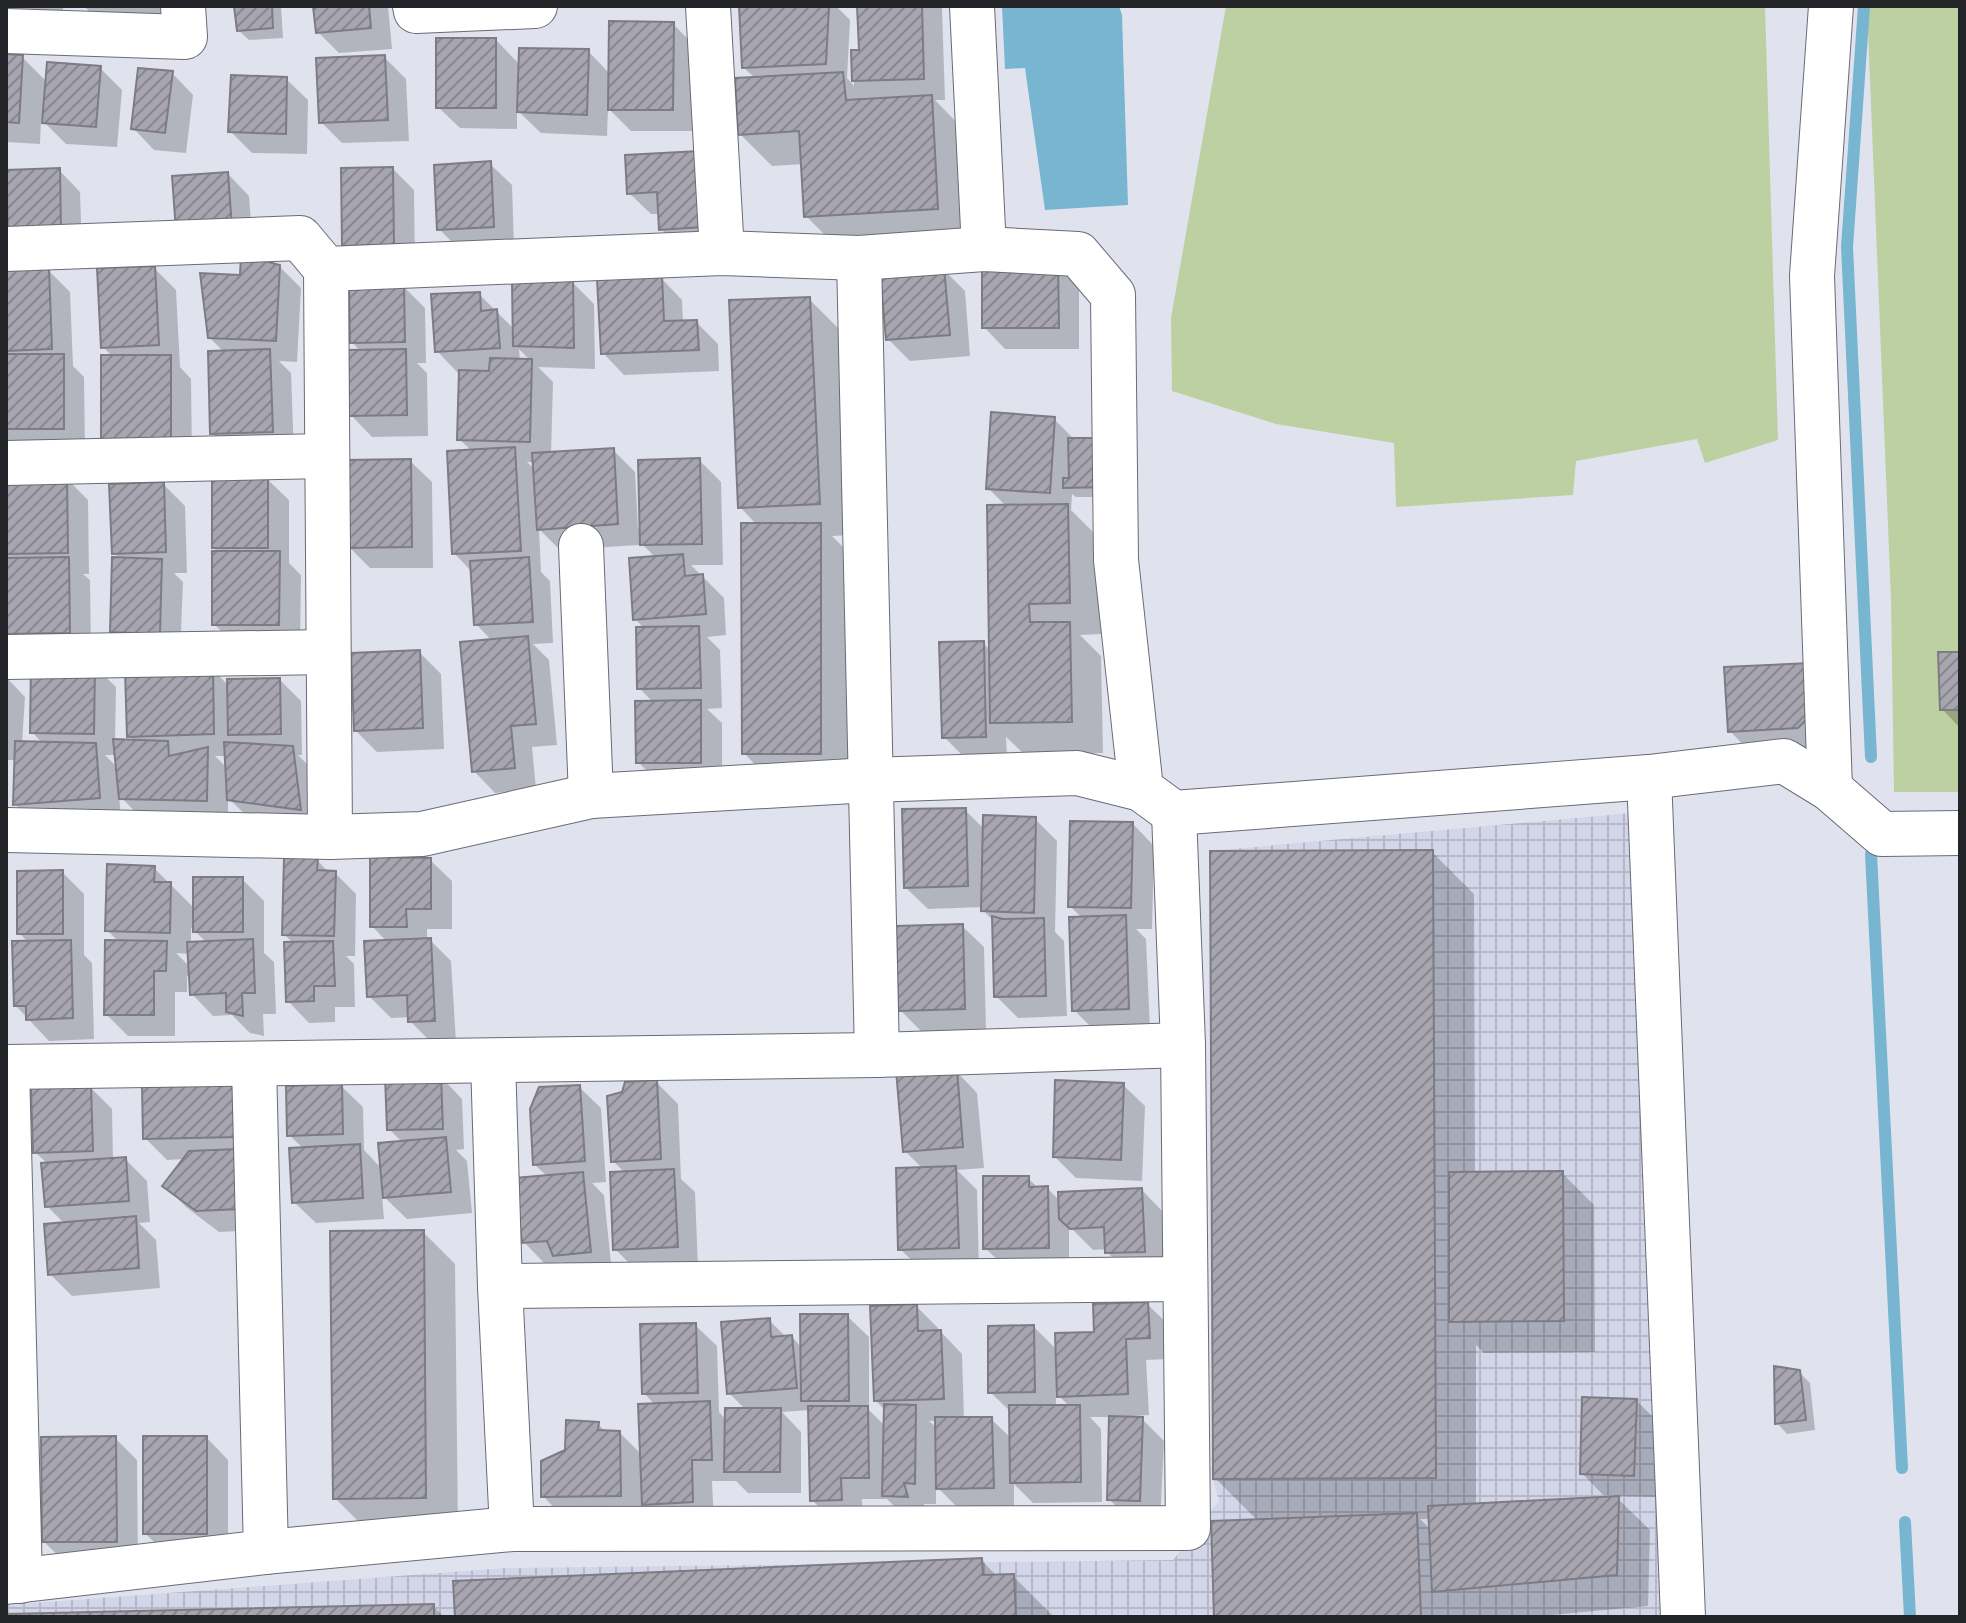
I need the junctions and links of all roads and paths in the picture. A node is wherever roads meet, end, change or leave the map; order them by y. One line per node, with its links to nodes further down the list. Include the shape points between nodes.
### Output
1 (183, 6): 7 (street, via 185,37)
2 (415, 6): 3 (street, via 416,11)
3 (535, 6)
4 (708, 6): 10 (street)
5 (972, 6): 9 (street)
6 (1831, 6): 20 (street, via 1812,276)
7 (6, 31)
8 (6, 249): 12 (street, via 300,238)
9 (984, 249): 11 (street); 22 (street, via 1078,254 1113,295 1116,560)
10 (722, 253): 11 (street); 12 (street)
11 (859, 258): 19 (street)
12 (326, 269): 13 (street)
13 (327, 456): 14 (street); 16 (street)
14 (6, 463)
15 (581, 546): 21 (street)
16 (328, 652): 17 (street); 25 (street)
17 (6, 657)
18 (1649, 777): 20 (street, via 1784,761); 22 (street); 36 (street)
19 (870, 780): 21 (street); 22 (street, via 1077,773); 27 (street)
20 (1830, 789): 24 (street, via 1882,834)
21 (591, 796): 25 (street, via 422,834)
22 (1158, 801): 26 (street)
23 (6, 830): 25 (street)
24 (1960, 833)
25 (330, 837)
26 (1183, 1045): 27 (street); 31 (street)
27 (877, 1055): 28 (street)
28 (493, 1061): 29 (street); 32 (street)
29 (254, 1065): 30 (street); 34 (street)
30 (6, 1067): 35 (street)
31 (1184, 1279): 32 (street); 33 (street, via 1188,1528)
32 (500, 1286): 33 (street)
33 (512, 1529): 34 (street)
34 (266, 1552): 35 (street)
35 (13, 1582)
36 (1683, 1617)

